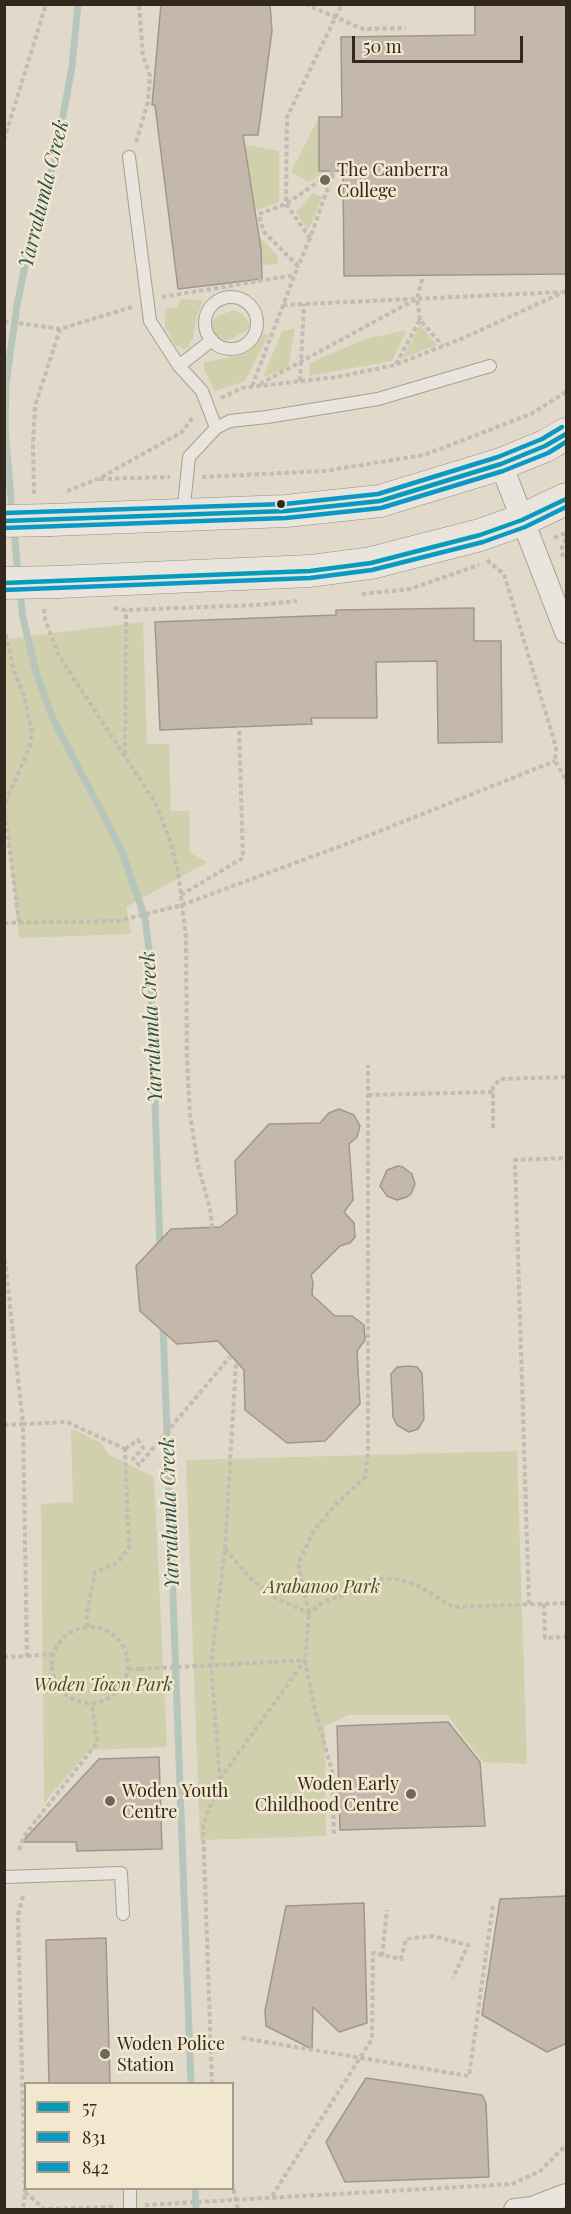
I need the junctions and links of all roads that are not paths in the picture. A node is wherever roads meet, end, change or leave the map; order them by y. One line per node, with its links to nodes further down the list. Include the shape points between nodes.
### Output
1 (129, 161): 3 (lane, via 150,321)
2 (212, 340): 2 (lane, via 225,348 249,341 257,326 253,309 239,298 214,304 206,319); 3 (lane)
3 (179, 366): 5 (lane, via 202,390)
4 (490, 366): 5 (lane, via 378,399 230,421)
5 (216, 428): 9 (lane, via 189,457)
6 (567, 434): 7 (main road)
7 (501, 464): 9 (main road, via 380,501); 10 (street)
8 (567, 499): 10 (main road)
9 (183, 516): 11 (main road, bridge, via 49,505)
10 (522, 520): 12 (main road, bridge, via 437,548 320,570 51,594); 13 (street)
11 (4, 521)
12 (4, 583)
13 (567, 632)
14 (4, 1877): 15 (lane, via 121,1873)
15 (123, 1914)
16 (130, 2190): 19 (lane)
17 (567, 2195): 20 (street)
18 (567, 2203): 21 (street)
19 (130, 2208)
20 (515, 2210)
21 (564, 2210)

